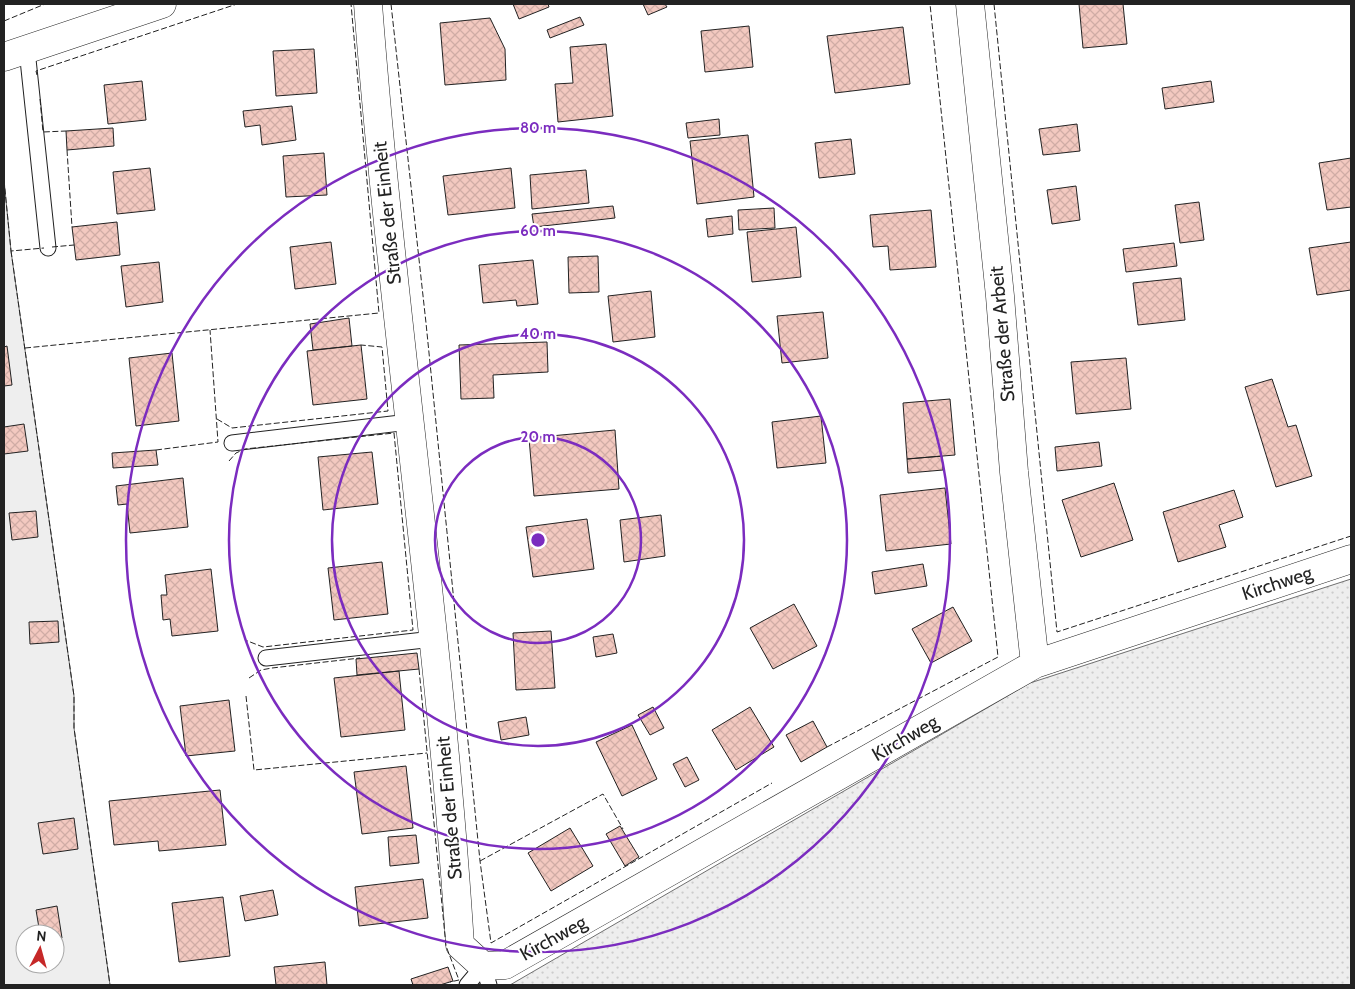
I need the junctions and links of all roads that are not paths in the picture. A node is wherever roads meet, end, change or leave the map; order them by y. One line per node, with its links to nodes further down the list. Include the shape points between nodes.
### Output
1 (162, 4): 4 (street)
2 (368, 4): 6 (street, Straße der Einheit)
3 (970, 4): 11 (street, Straße der Arbeit)
4 (15, 54): 5 (lane)
5 (48, 248)
6 (409, 422): 7 (lane); 9 (street, Straße der Einheit)
7 (232, 443)
8 (1351, 559): 11 (street, Kirchweg)
9 (433, 639): 10 (lane); 12 (street, Straße der Einheit, via 460,944)
10 (266, 658)
11 (1035, 664): 12 (street, Kirchweg)
12 (480, 979)

